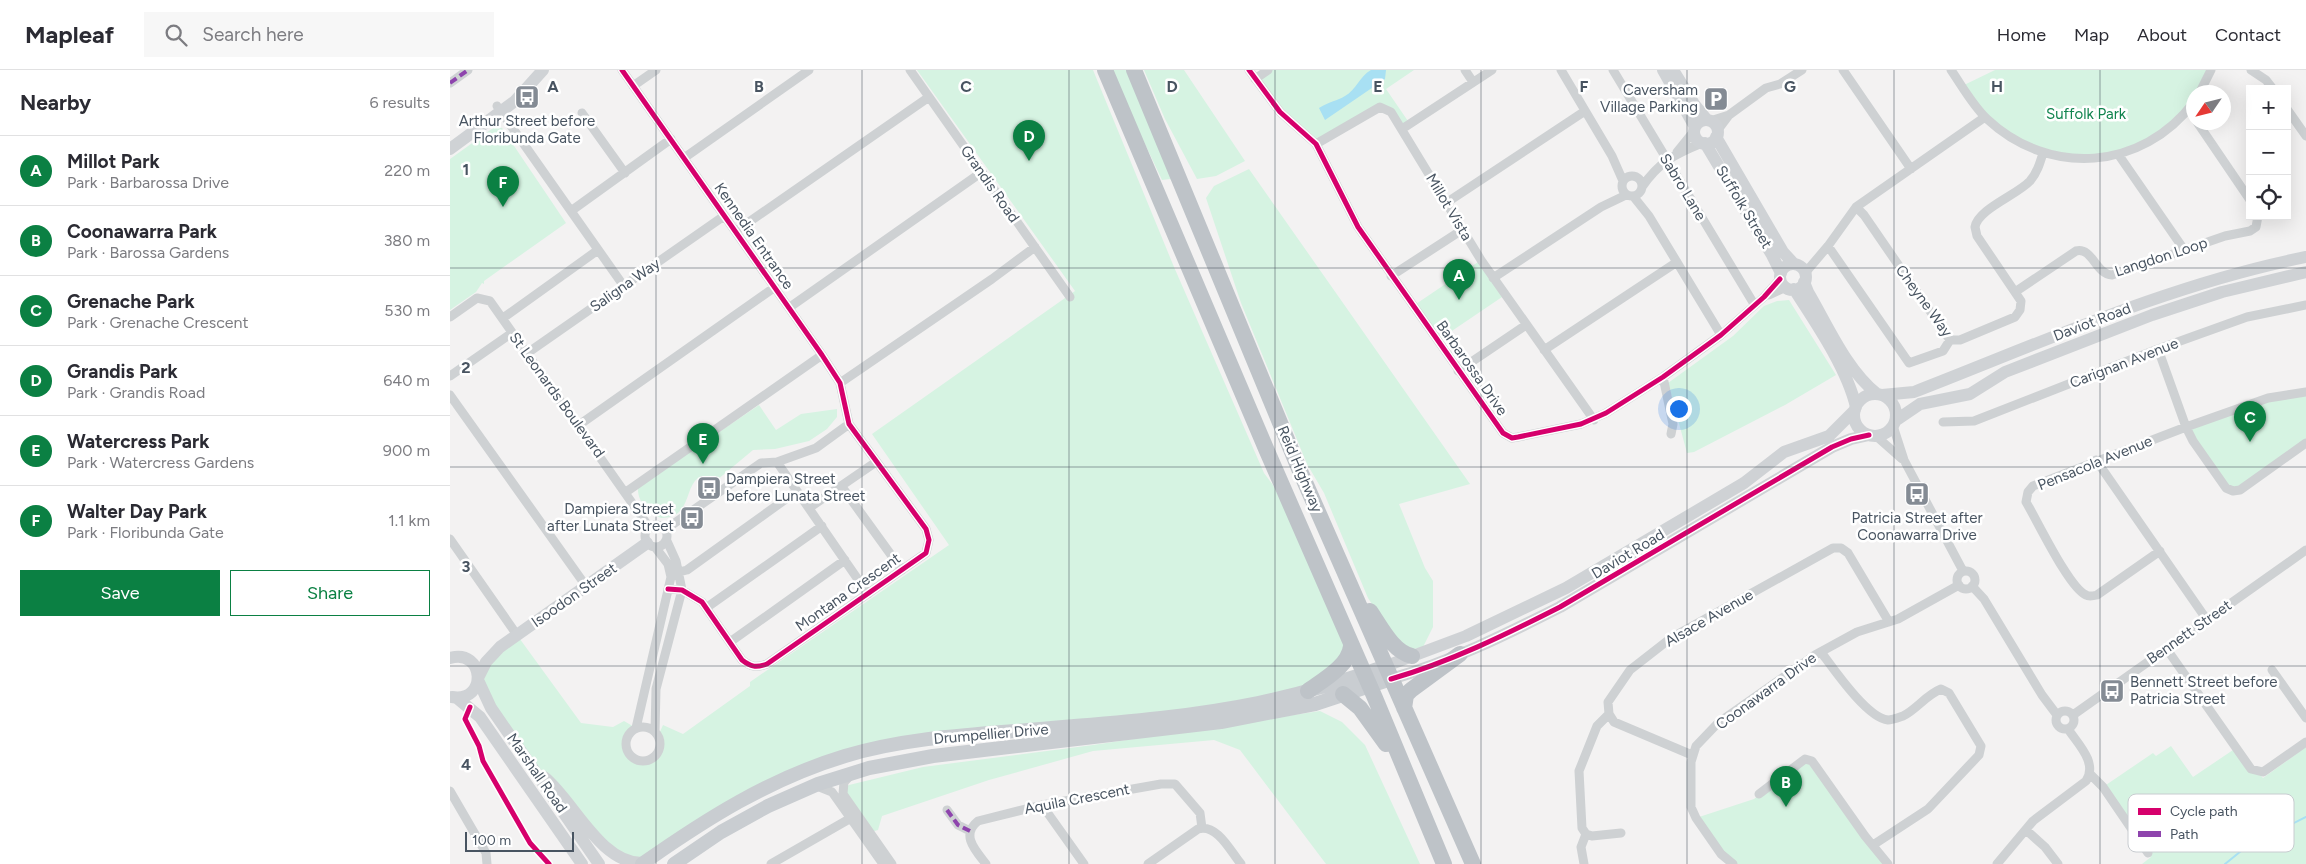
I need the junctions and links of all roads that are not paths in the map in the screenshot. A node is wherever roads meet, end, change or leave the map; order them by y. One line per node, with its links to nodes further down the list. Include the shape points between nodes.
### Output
1 (468, 70): 27 (street)
2 (534, 70): 32 (street)
3 (543, 70): 32 (street, via 521,96)
4 (622, 70): 30 (street, Kennedia Entrance)
5 (656, 70): 30 (street)
6 (809, 70): 51 (street)
7 (910, 70): 31 (street, Grandis Road)
8 (1105, 70): 143 (highway, Reid Highway)
9 (1134, 70): 131 (highway, Reid Highway, via 1300,471)
10 (1249, 70): 25 (street, Barbarossa Drive)
11 (1268, 70): 25 (street)
12 (1465, 70): 26 (street)
13 (1492, 70): 26 (street)
14 (1561, 70): 33 (street)
15 (1613, 70): 52 (street, Sabro Lane)
16 (1663, 70): 39 (street)
17 (1673, 70): 41 (street, Suffolk Street)
18 (1802, 70): 41 (street, via 1780,84 1766,88)
19 (1843, 70): 53 (street)
20 (1951, 70): 37 (street)
21 (2211, 70): 28 (street)
22 (2251, 70): 24 (street)
23 (2269, 70): 24 (street)
24 (2261, 76): 29 (street)
25 (1255, 79): 45 (street, Barbarossa Drive, via 1280,112)
26 (1473, 82): 38 (street)
27 (450, 83)
28 (2204, 85)
29 (2269, 85)
30 (633, 86): 44 (street, Kennedia Entrance)
31 (929, 97): 56 (street, Grandis Road); 66 (street)
32 (500, 109): 43 (street); 46 (street); 62 (street)
33 (1585, 111): 50 (street); 60 (street)
34 (2186, 112): 49 (street, via 2157,138)
35 (582, 113): 55 (street)
36 (2291, 115): 42 (street)
37 (1985, 118): 47 (street, via 2016,140); 53 (street)
38 (1402, 129): 45 (street, Millot Vista, via 1391,112 1380,107); 60 (street, Millot Vista)
39 (1694, 129): 41 (street, via 1700,122); 41 (street, via 1696,139); 48 (street)
40 (2202, 130): 59 (street)
41 (1709, 133): 48 (street); 75 (street, Suffolk Street, via 1783,252)
42 (2306, 136)
43 (450, 138)
44 (671, 139): 51 (street, Kennedia Entrance); 55 (street)
45 (1316, 144): 74 (street, Barbarossa Drive, via 1350,214)
46 (450, 149)
47 (2043, 153): 49 (street, via 2087,159); 79 (street, Cheyne Way, via 2029,182 1976,222 1978,236)
48 (1675, 154): 52 (street)
49 (2118, 154): 70 (street)
50 (1612, 156): 57 (street); 58 (street)
51 (684, 158): 63 (street, Kennedia Entrance)
52 (1667, 160): 54 (street); 81 (street, Sabro Lane)
53 (1911, 168): 61 (street)
54 (1653, 171): 57 (street); 58 (street)
55 (625, 172): 62 (street)
56 (982, 172): 68 (street, Grandis Road); 83 (street)
57 (1633, 176): 58 (street, via 1626,177); 58 (street, via 1640,180)
58 (1631, 190): 72 (street); 76 (street)
59 (2246, 194)
60 (1446, 203): 65 (street, Millot Vista)
61 (1856, 207): 67 (street); 89 (street, Cheyne Way)
62 (571, 211): 69 (street)
63 (724, 216): 66 (street, Kennedia Entrance); 77 (street, Saligna Way)
64 (2257, 220): 70 (street, Langdon Loop, via 2256,227 2250,231 2225,236)
65 (1462, 230): 74 (street); 76 (street, Millot Vista)
66 (736, 231): 78 (street, Kennedia Entrance)
67 (1828, 246): 75 (street, Barbarossa Drive); 89 (street, via 1908,364 1943,351)
68 (1035, 247): 80 (street, Grandis Road); 97 (street)
69 (598, 250): 77 (street); 85 (street)
70 (2185, 251): 79 (street, Langdon Loop, via 2112,274 2102,272 2083,250 2076,251)
71 (2306, 257): 100 (street, Daviot Road, via 2182,289 1914,392)
72 (1677, 262): 88 (street); 91 (street)
73 (2306, 272): 105 (street, Daviot Road, via 2231,290 2152,316 2006,372 1970,394 1920,404)
74 (1391, 276): 94 (street, Barbarossa Drive)
75 (1793, 276): 81 (street, Barbarossa Drive); 100 (street, Suffolk Street, via 1808,292 1861,380); 101 (street, Suffolk Street, via 1842,370)
76 (1493, 278): 86 (street, Millot Vista)
77 (623, 285): 92 (street, Saligna Way)
78 (775, 287): 83 (street, Kennedia Entrance); 106 (street)
79 (2015, 292): 89 (street, Cheyne Way, via 2021,301 2015,317 1960,340)
80 (1070, 297)
81 (1754, 304): 88 (street, Barbarossa Drive)
82 (2306, 305): 90 (street, Carignan Avenue, via 2248,317)
83 (790, 307): 93 (street, Kennedia Entrance)
84 (450, 317): 85 (street, St Leonards Boulevard, via 478,298 490,301)
85 (503, 318): 87 (street, St Leonards Boulevard)
86 (1526, 325): 91 (street, Millot Vista); 94 (street)
87 (512, 334): 92 (street, St Leonards Boulevard); 95 (street)
88 (1721, 335): 96 (street, Barbarossa Drive)
89 (1950, 340)
90 (2158, 349): 103 (street, Carignan Avenue, via 1974,421); 107 (street)
91 (1544, 350): 102 (street, Millot Vista)
92 (526, 354): 106 (street, St Leonards Boulevard)
93 (822, 355): 97 (street, Kennedia Entrance); 117 (street)
94 (1458, 370): 102 (street, Barbarossa Drive, via 1508,436 1518,437)
95 (450, 376)
96 (1663, 377): 102 (street, Barbarossa Drive); 108 (street, via 1673,424)
97 (840, 383): 104 (street, Kennedia Entrance)
98 (2306, 392): 107 (street, Pensacola Avenue, via 2268,398)
99 (450, 395): 133 (street)
100 (1879, 395): 101 (street, via 1866,396); 105 (street, via 1893,404 1896,413)
101 (1856, 408): 109 (street, via 1857,425); 149 (street, Daviot Road, via 1829,436 1784,452 1744,483 1566,588 1475,632)
102 (1594, 420)
103 (1943, 422)
104 (849, 424): 113 (street, via 816,448); 114 (street, Montana Crescent)
105 (1894, 424): 109 (street, via 1886,433); 111 (street)
106 (579, 425): 117 (street, St Leonards Boulevard)
107 (2186, 427): 110 (street, via 2226,488 2233,491 2240,490); 112 (street, Pensacola Avenue)
108 (1671, 434)
109 (1873, 435): 111 (street); 147 (street, Daviot Road, via 1851,438 1832,447 1583,595 1516,630)
110 (2305, 447)
111 (1904, 460): 129 (street)
112 (2096, 460): 126 (street); 126 (street, Pensacola Avenue, via 2033,486 2028,492 2026,502 2062,566 2080,591 2088,596 2097,595)
113 (777, 462): 116 (street); 121 (street, via 760,463)
114 (876, 462): 115 (street); 128 (street, Montana Crescent, via 926,529 929,540 926,553)
115 (842, 487): 118 (street); 128 (street)
116 (797, 491): 118 (street); 130 (street, via 687,570)
117 (626, 492): 120 (street, St Leonards Boulevard)
118 (809, 508): 119 (street)
119 (822, 526): 127 (street); 138 (street)
120 (650, 527): 121 (street, via 657,524); 124 (street, via 645,534)
121 (666, 530): 123 (street)
122 (450, 539): 141 (street)
123 (667, 541): 124 (street, via 662,546); 130 (street)
124 (651, 545): 133 (street, Isoodon Street); 135 (street, via 668,564 671,577)
125 (2306, 550): 139 (street, Bennett Street)
126 (2160, 552): 139 (street)
127 (845, 560): 137 (street); 142 (street)
128 (902, 570): 137 (street, Montana Crescent)
129 (1963, 571): 132 (street, via 1957,578); 134 (street, via 1974,577)
130 (679, 572): 136 (street)
131 (1351, 585): 149 (highway, via 1394,645 1405,655); 151 (highway, Reid Highway)
132 (1959, 585): 134 (street, via 1965,588); 140 (street, Coonawarra Drive)
133 (586, 586): 141 (street, Isoodon Street)
134 (1972, 586): 159 (street, via 1984,599)
135 (668, 589): 136 (street, Montana Crescent); 162 (street)
136 (682, 590): 138 (street, Montana Crescent); 164 (street, via 656,690)
137 (868, 594): 142 (street, Montana Crescent, via 767,664 758,667 748,665)
138 (706, 608): 142 (street, Montana Crescent)
139 (2208, 620): 145 (street, Bennett Street)
140 (1889, 622): 146 (street, Coonawarra Drive, via 1857,632); 158 (street, Alsace Avenue, via 1848,553 1841,548 1833,548 1671,638 1630,670 1608,702)
141 (516, 634): 144 (street, Isoodon Street)
142 (730, 642)
143 (1351, 646): 153 (highway, Reid Highway); 154 (highway, via 1342,664)
144 (500, 647): 148 (street, Isoodon Street, via 481,654); 152 (street, Isoodon Street, via 486,662)
145 (2166, 648): 160 (street, Bennett Street); 165 (street, via 2251,769 2263,772)
146 (1821, 652): 166 (street, Coonawarra Drive, via 1718,723 1696,746); 183 (street, via 1849,691 1879,716 1889,720 1903,716 1932,693 1941,690 1949,693 1981,746 1979,755 1928,809)
147 (1460, 654): 151 (street, Daviot Road); 157 (highway, via 1411,690 1406,695)
148 (456, 655): 152 (street, Marshall Road, via 474,664)
149 (1412, 656): 151 (street, Daviot Road)
150 (2272, 670): 161 (street)
151 (1388, 672): 153 (main road); 157 (highway, Reid Highway)
152 (478, 678): 156 (street, Isoodon Street, via 469,694); 167 (street, Marshall Road, via 491,708)
153 (1367, 680): 154 (main road, Drumpellier Drive); 155 (main road, Drumpellier Drive); 197 (highway, Reid Highway)
154 (1308, 691): 184 (main road, Drumpellier Drive, via 1228,708 1093,725 928,740 847,756 805,770 743,798)
155 (1343, 694): 168 (main road, Drumpellier Drive, via 1315,704 1221,722 933,756); 197 (highway, via 1360,708 1391,751 1433,854)
156 (453, 697): 187 (street, Marshall Road, via 480,717)
157 (1404, 708): 198 (highway, Reid Highway)
158 (1609, 714): 166 (street, via 1614,722); 182 (street, via 1597,726 1579,770 1582,828)
159 (2057, 715): 160 (street, via 2065,710); 163 (street, via 2059,727)
160 (2073, 715): 163 (street, via 2074,721)
161 (2306, 718)
162 (636, 728): 164 (street, via 646,727); 164 (street, via 627,736 625,747 630,757 640,762 650,760 658,753 660,742)
163 (2068, 728): 169 (street, via 2089,760)
164 (655, 732)
165 (2306, 742)
166 (1692, 755): 200 (street, via 1691,806 1716,846)
167 (531, 765): 184 (street, via 560,790 588,832 601,845 627,863); 188 (street, Marshall Road)
168 (853, 773): 170 (main road, Drumpellier Drive); 192 (street, via 844,782 843,794)
169 (2091, 775): 177 (street); 179 (street)
170 (814, 786): 174 (main road, Drumpellier Drive); 176 (street, via 830,790)
171 (451, 794): 186 (street, via 486,853)
172 (1759, 794): 183 (street, via 1804,759 1812,761)
173 (1042, 805): 178 (street, Aquila Crescent, via 1171,783 1200,813); 180 (street, Aquila Crescent, via 981,820); 194 (street)
174 (768, 806): 189 (main road, Drumpellier Drive, via 730,826); 190 (main road, via 754,822)
175 (947, 810): 180 (street, via 958,825)
176 (851, 818): 185 (street); 191 (street)
177 (2128, 824)
178 (1202, 828): 195 (street); 196 (street, via 1214,831)
179 (2026, 830): 202 (street); 203 (street)
180 (970, 831): 193 (street, via 971,843)
181 (1621, 832): 182 (street)
182 (1586, 834): 199 (street, via 1581,847)
183 (1874, 845): 201 (street)
184 (642, 863)
185 (774, 863)
186 (487, 864)
187 (582, 864)
188 (600, 864)
189 (674, 864)
190 (686, 864)
191 (883, 864)
192 (892, 864)
193 (986, 864)
194 (1084, 864)
195 (1148, 864)
196 (1241, 864)
197 (1442, 864)
198 (1473, 864)
199 (1584, 864)
200 (1733, 864)
201 (1888, 864)
202 (1997, 864)
203 (2058, 864)

